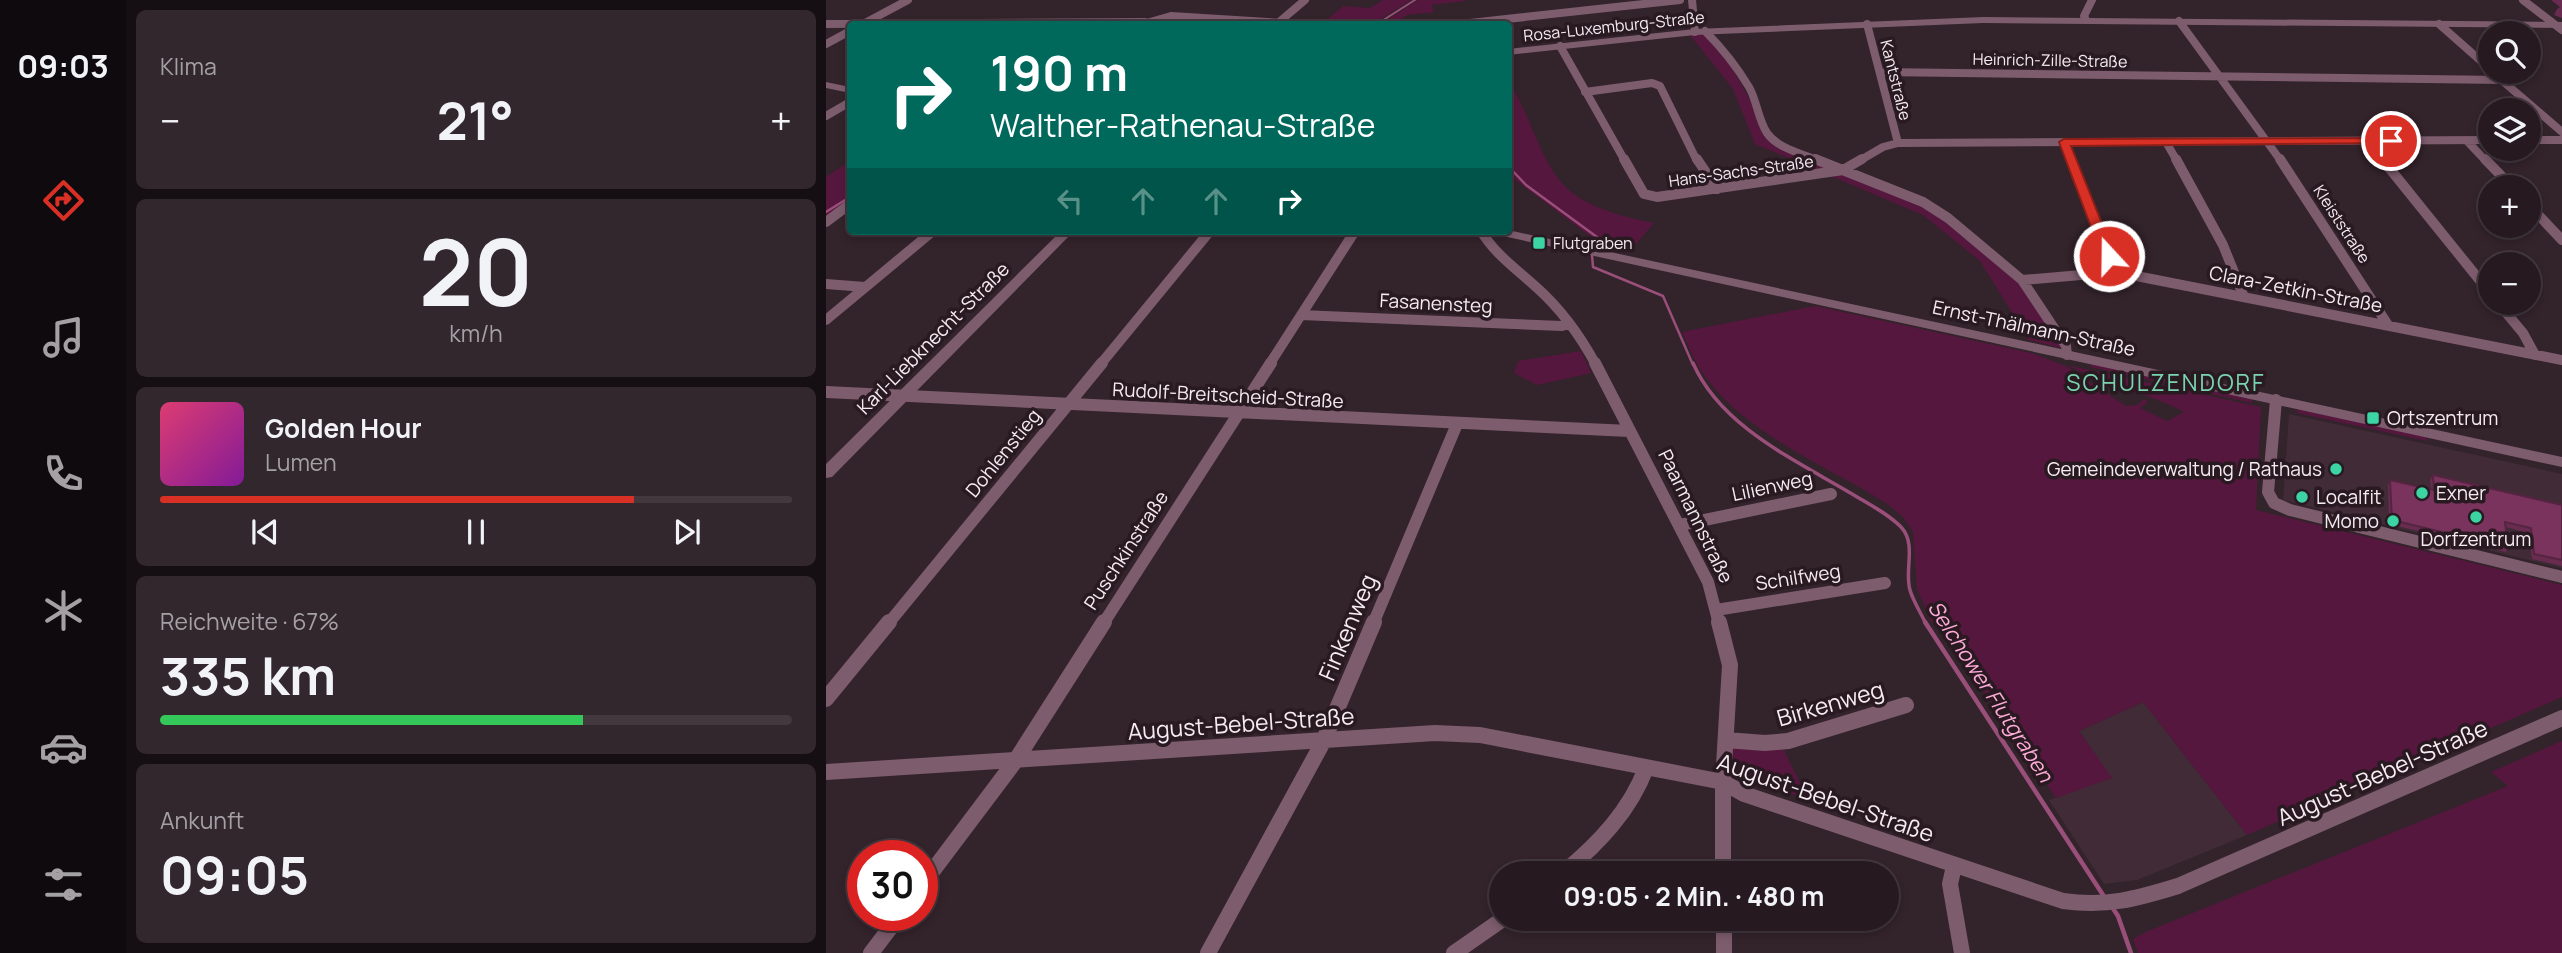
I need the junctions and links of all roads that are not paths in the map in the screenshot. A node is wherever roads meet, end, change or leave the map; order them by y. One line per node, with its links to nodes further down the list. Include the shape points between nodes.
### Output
1 (908, 0): 8 (street)
2 (1305, 0): 11 (street)
3 (1680, 0): 12 (street)
4 (1692, 0): 19 (street)
5 (2092, 0): 7 (street)
6 (2523, 0): 18 (street)
7 (2086, 20): 13 (street, Rosa-Luxemburg-Straße); 16 (street, Rosa-Luxemburg-Straße)
8 (868, 21)
9 (1153, 21): 10 (street, via 1175,16)
10 (1249, 21)
11 (1280, 21)
12 (1488, 21)
13 (2179, 21): 17 (street, Rosa-Luxemburg-Straße); 26 (street)
14 (826, 24): 15 (street)
15 (847, 24)
16 (1867, 24): 19 (street, Rosa-Luxemburg-Straße); 25 (street, Kantstraße)
17 (2439, 24): 18 (street, Rosa-Luxemburg-Straße); 24 (street)
18 (2560, 27)
19 (1700, 32): 22 (street, Rosa-Luxemburg-Straße); 44 (street, via 1726,53 1749,87 1770,138)
20 (847, 33): 21 (street)
21 (826, 44)
22 (1560, 46): 23 (street, Rosa-Luxemburg-Straße); 31 (street, Hans-Sachs-Straße)
23 (1512, 52)
24 (2478, 59)
25 (1881, 72): 26 (street, Heinrich-Zille-Straße); 43 (street, Kantstraße)
26 (2220, 77): 27 (street, Heinrich-Zille-Straße); 42 (street)
27 (2478, 80)
28 (2508, 84): 34 (street)
29 (826, 85): 30 (street)
30 (847, 89)
31 (1586, 92): 46 (street, Hans-Sachs-Straße, via 1644,194 1657,197); 46 (street, via 1652,83 1660,86 1700,166)
32 (847, 104): 33 (street)
33 (826, 116)
34 (2562, 132)
35 (2541, 140): 36 (street)
36 (2562, 140)
37 (2367, 141): 38 (street); 42 (street); 58 (street)
38 (2467, 141): 39 (street); 45 (street)
39 (2478, 141)
40 (2064, 142): 41 (street); 43 (street); 57 (street)
41 (2166, 142): 42 (street); 62 (street)
42 (2269, 142): 67 (street, Kleiststraße)
43 (1898, 143): 44 (street)
44 (1843, 170): 46 (street, Hans-Sachs-Straße); 59 (street, via 1933,207)
45 (2500, 175)
46 (1717, 189)
47 (847, 206): 49 (street)
48 (2541, 218): 56 (street)
49 (826, 222)
50 (1512, 234): 68 (street, Ernst-Thälmann-Straße)
51 (928, 235): 61 (street)
52 (1064, 235): 72 (street, Karl-Liebknecht-Straße)
53 (1207, 235): 74 (street, Dohlenstieg)
54 (1352, 235): 63 (street, Puschkinstraße)
55 (1483, 235): 66 (street, Paarmannstraße)
56 (2562, 240)
57 (2116, 272): 59 (street, Clara-Zetkin-Straße); 62 (street, Clara-Zetkin-Straße)
58 (2478, 278)
59 (2022, 280): 68 (street, via 2066,346)
60 (826, 284): 61 (street)
61 (865, 287): 65 (street)
62 (2244, 297): 67 (street, Clara-Zetkin-Straße)
63 (1301, 315): 66 (street, Fasanensteg); 75 (street, Puschkinstraße)
64 (2508, 315): 69 (street)
65 (826, 320)
66 (1570, 324): 77 (street, Paarmannstraße)
67 (2388, 325): 69 (street, Clara-Zetkin-Straße)
68 (2067, 355): 73 (street, Ernst-Thälmann-Straße)
69 (2535, 355): 70 (street, Clara-Zetkin-Straße)
70 (2562, 360)
71 (826, 392): 72 (street, Rudolf-Breitscheid-Straße)
72 (902, 396): 74 (street, Rudolf-Breitscheid-Straße); 79 (street, Karl-Liebknecht-Straße)
73 (2276, 400): 78 (street, Ernst-Thälmann-Straße); 82 (street, via 2268,492 2274,503)
74 (1068, 404): 75 (street, Rudolf-Breitscheid-Straße); 85 (street, Dohlenstieg)
75 (1239, 413): 76 (street, Rudolf-Breitscheid-Straße); 90 (street, Puschkinstraße)
76 (1457, 424): 77 (street, Rudolf-Breitscheid-Straße); 89 (street, Finkenweg)
77 (1629, 431): 81 (street, Paarmannstraße)
78 (2562, 463)
79 (826, 473)
80 (1831, 494): 81 (street, Lilienweg)
81 (1680, 525): 84 (street, Paarmannstraße, via 1708,582)
82 (2562, 577)
83 (1885, 583): 84 (street, Schilfweg)
84 (1716, 610): 88 (street, Paarmannstraße, via 1730,665)
85 (826, 699)
86 (1906, 705): 88 (street, Birkenweg, via 1788,741)
87 (2562, 718): 98 (street, August-Bebel-Straße, via 2178,886)
88 (1726, 740): 93 (street, Paarmannstraße)
89 (1323, 742): 90 (street, August-Bebel-Straße); 91 (street, August-Bebel-Straße, via 1435,733 1480,735); 104 (street, Finkenweg)
90 (1016, 760): 92 (street, August-Bebel-Straße); 96 (street, Puschkinstraße)
91 (1646, 768): 93 (street, August-Bebel-Straße); 94 (street, via 1602,838)
92 (826, 772)
93 (1723, 782): 95 (street, Paarmannstraße); 97 (street, August-Bebel-Straße, via 1744,794)
94 (1576, 861)
95 (1723, 861)
96 (938, 864)
97 (1954, 866): 99 (street, August-Bebel-Straße, via 2063,901); 107 (street, via 1950,884)
98 (2131, 901): 99 (street, August-Bebel-Straße)
99 (2093, 905)
100 (1489, 929): 105 (street)
101 (888, 931): 103 (street)
102 (1724, 931): 106 (street)
103 (871, 953)
104 (1208, 953)
105 (1454, 953)
106 (1724, 953)
107 (1962, 953)

